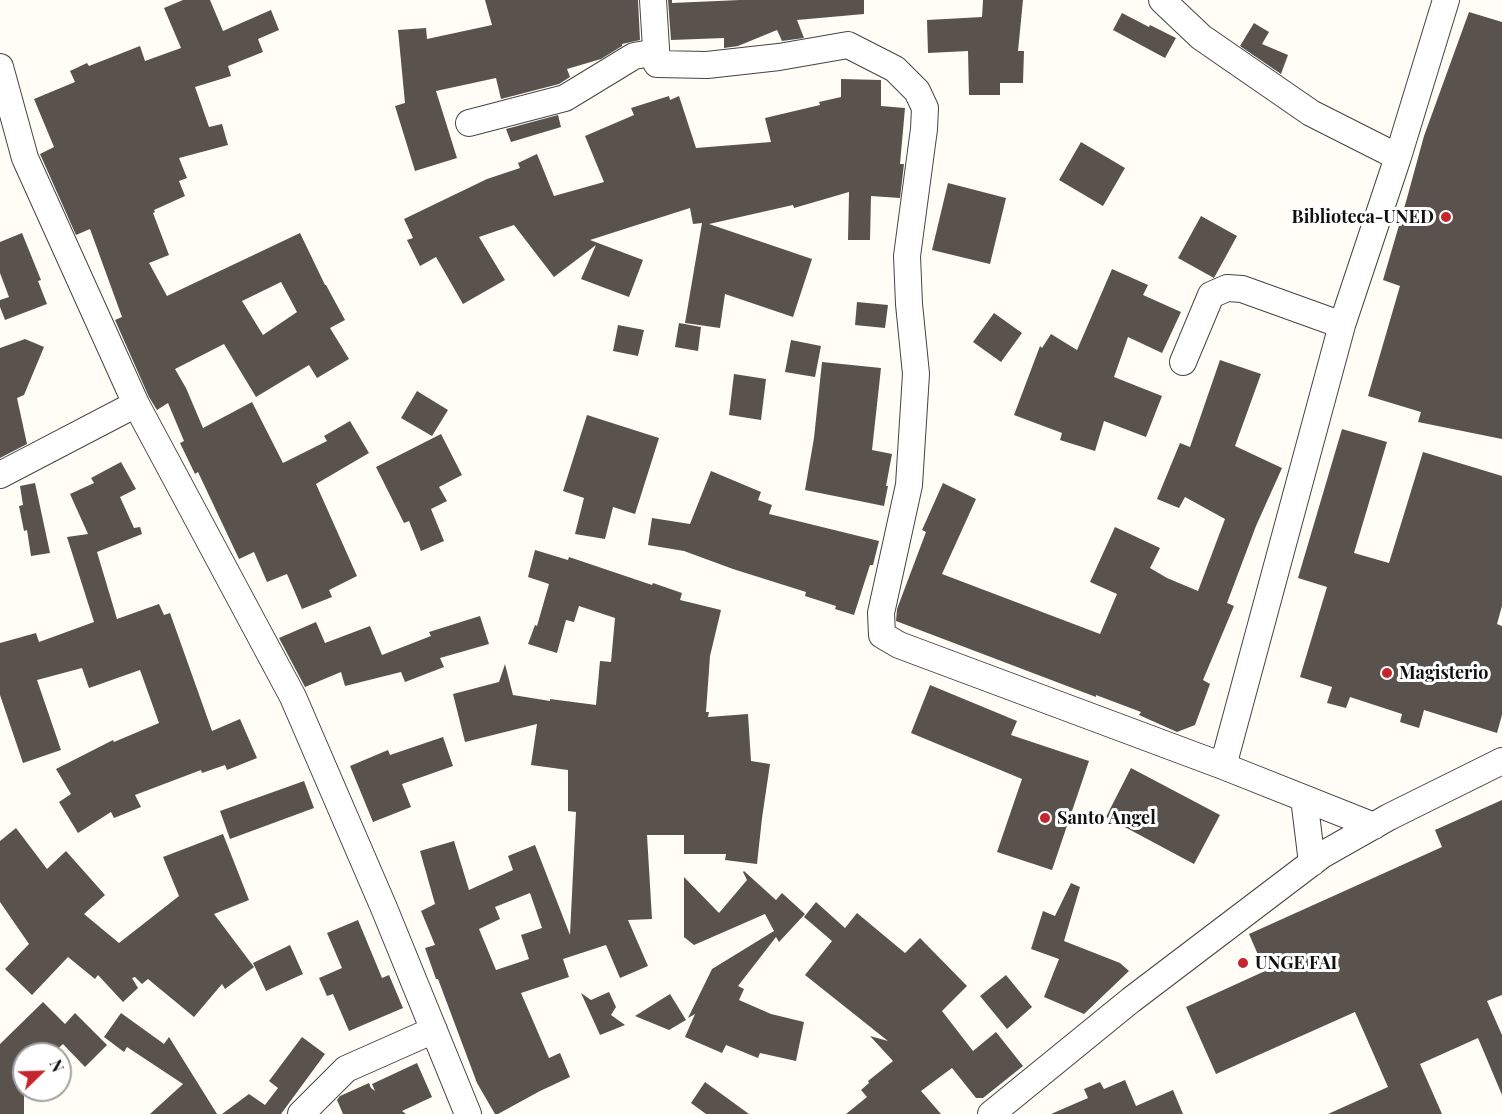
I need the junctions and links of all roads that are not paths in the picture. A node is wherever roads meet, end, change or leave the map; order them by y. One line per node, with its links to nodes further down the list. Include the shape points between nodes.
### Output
1 (653, 0): 4 (street)
2 (1162, 0): 7 (street, via 1201,38 1311,113)
3 (1446, 0): 7 (street)
4 (657, 64): 6 (street, via 651,52 634,56 565,98); 13 (street, via 707,66 848,45 895,69 917,91 925,108 907,256 916,374 910,474 880,613 882,635 898,645)
5 (0, 67): 10 (street, via 25,158)
6 (470, 123)
7 (1398, 157): 8 (street)
8 (1342, 325): 9 (street, via 1252,292 1227,288 1211,295); 13 (street)
9 (1183, 362)
10 (136, 404): 11 (street); 17 (street, via 293,697)
11 (0, 475)
12 (1502, 761): 15 (street)
13 (1223, 766): 14 (street)
14 (1304, 798): 15 (street); 16 (street)
15 (1374, 826): 16 (street)
16 (1312, 862): 20 (street, via 1131,1000)
17 (434, 1030): 18 (street, via 346,1069); 19 (street)
18 (301, 1114)
19 (468, 1114)
20 (991, 1114)

